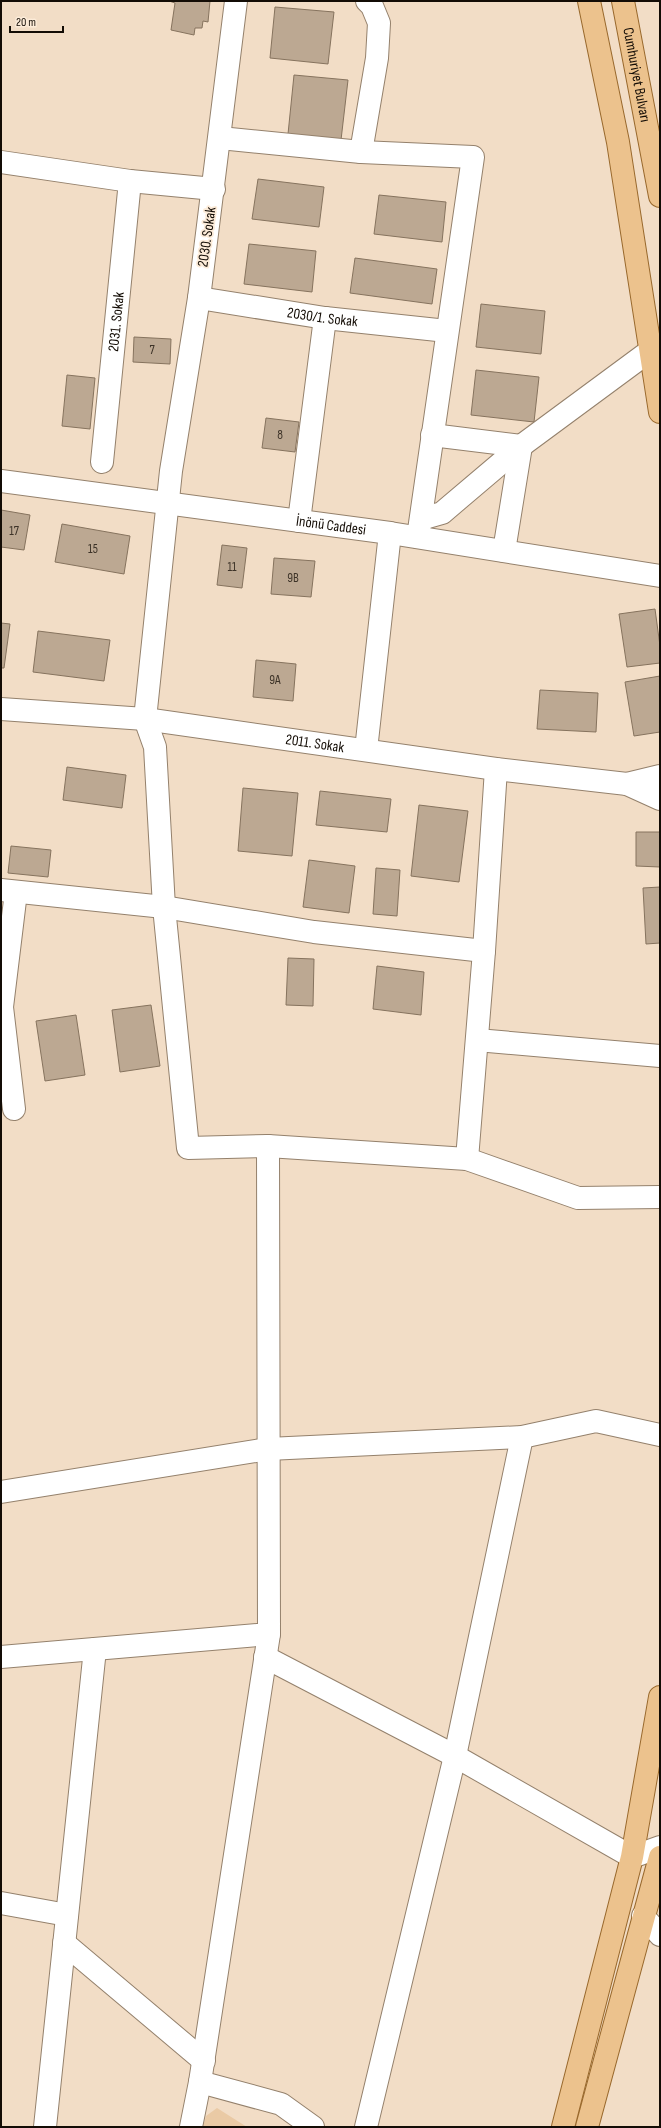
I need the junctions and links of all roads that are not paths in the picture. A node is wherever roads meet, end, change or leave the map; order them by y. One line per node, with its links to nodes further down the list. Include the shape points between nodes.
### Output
1 (236, 1): 5 (street, 2030. Sokak)
2 (367, 1): 6 (street, via 379,23 377,58)
3 (589, 1): 14 (main road, via 618,142)
4 (623, 1): 10 (main road, Cumhuriyet Bulvarı)
5 (220, 138): 6 (street); 9 (street, 2030. Sokak)
6 (361, 152): 13 (street, via 473,157)
7 (1, 162): 8 (street)
8 (130, 181): 9 (street); 18 (street, 2031. Sokak)
9 (214, 189): 11 (street, 2030. Sokak)
10 (660, 196)
11 (198, 298): 12 (street, 2030/1. Sokak); 20 (street, 2030. Sokak)
12 (325, 318): 13 (street, 2030/1. Sokak); 21 (street)
13 (447, 331): 16 (street)
14 (651, 350): 15 (main road); 17 (street)
15 (660, 412)
16 (432, 435): 17 (street); 22 (street)
17 (521, 446): 22 (street); 24 (street)
18 (102, 462)
19 (1, 480): 20 (street, İnönü Caddesi)
20 (167, 504): 21 (street, İnönü Caddesi); 27 (street, 2030. Sokak)
21 (299, 521): 23 (street, İnönü Caddesi)
22 (419, 528): 23 (street, İnönü Caddesi); 24 (street, İnönü Caddesi)
23 (390, 533): 28 (street)
24 (504, 551): 25 (street, İnönü Caddesi)
25 (660, 576)
26 (1, 709): 27 (street, 2011. Sokak)
27 (145, 719): 28 (street, 2011. Sokak); 34 (street, via 155,747)
28 (366, 750): 29 (street, 2011. Sokak)
29 (496, 769): 31 (street, 2011. Sokak); 35 (street)
30 (660, 776): 31 (street)
31 (627, 784): 32 (street)
32 (660, 799)
33 (9, 891): 34 (street); 38 (street, via 2,1007)
34 (164, 907): 35 (street, via 314,932); 39 (street, via 188,1148)
35 (484, 951): 36 (street)
36 (477, 1040): 37 (street); 40 (street)
37 (660, 1056)
38 (14, 1109)
39 (268, 1146): 40 (street); 44 (street)
40 (467, 1159): 41 (street, via 578,1198)
41 (660, 1198)
42 (660, 1435): 43 (street, via 596,1421)
43 (522, 1436): 44 (street); 51 (street)
44 (268, 1449): 45 (street); 46 (street)
45 (1, 1492)
46 (269, 1634): 47 (street); 49 (street)
47 (95, 1649): 48 (street); 56 (street)
48 (1, 1657)
49 (265, 1657): 51 (street); 60 (street)
50 (660, 1697): 53 (main road)
51 (455, 1756): 53 (street); 65 (street)
52 (660, 1847): 53 (street)
53 (632, 1857): 66 (main road)
54 (660, 1857): 57 (main road)
55 (1, 1903): 56 (street)
56 (67, 1915): 59 (street)
57 (643, 1916): 58 (street); 67 (main road)
58 (660, 1935)
59 (64, 1943): 60 (street); 62 (street)
60 (204, 2061): 61 (street)
61 (200, 2082): 63 (street); 64 (street, via 281,2104)
62 (45, 2127)
63 (191, 2127)
64 (313, 2127)
65 (366, 2127)
66 (563, 2127)
67 (587, 2127)

